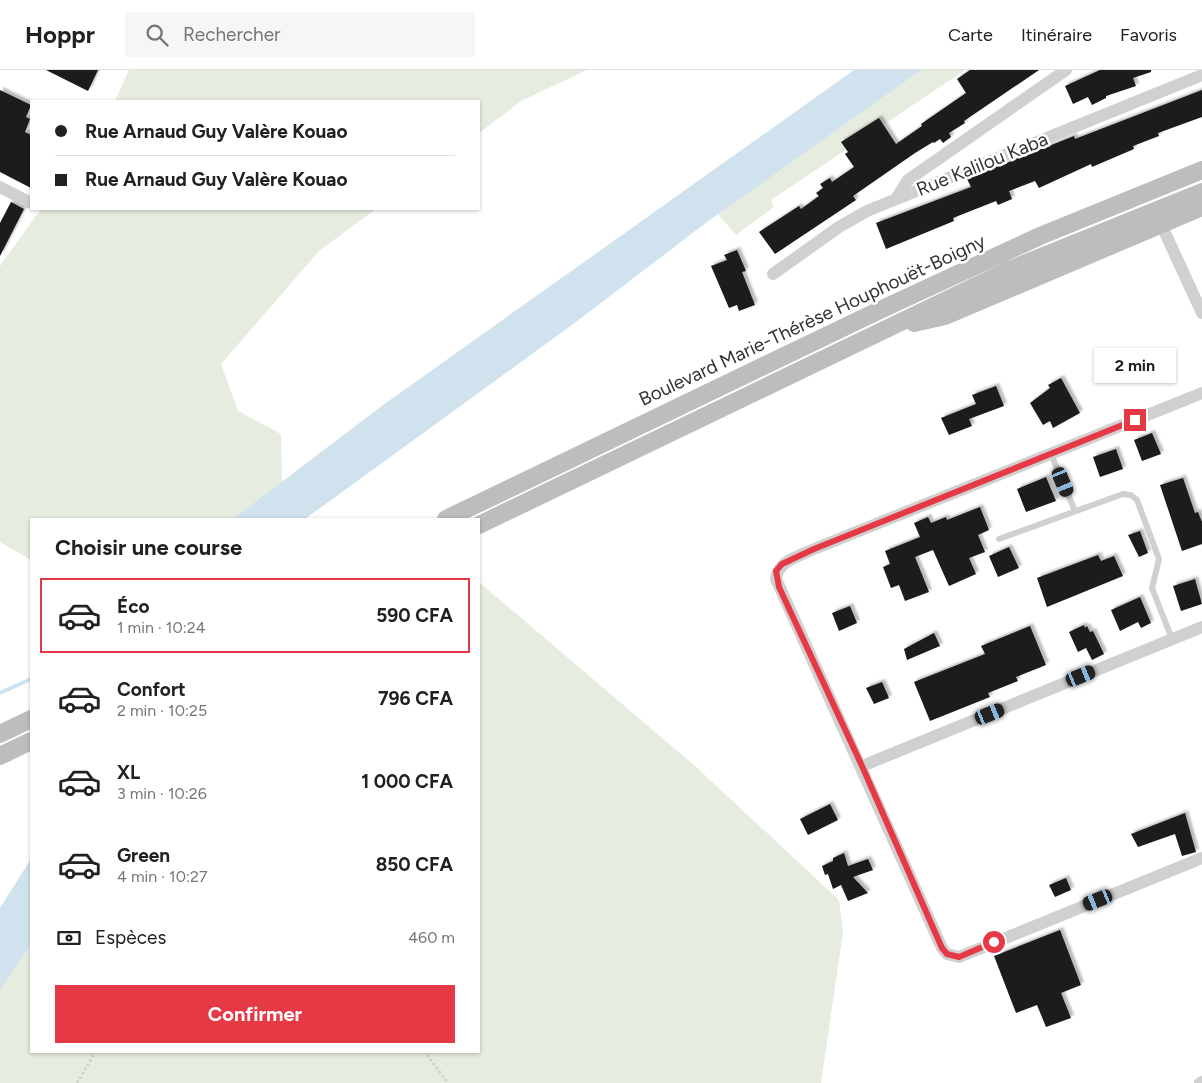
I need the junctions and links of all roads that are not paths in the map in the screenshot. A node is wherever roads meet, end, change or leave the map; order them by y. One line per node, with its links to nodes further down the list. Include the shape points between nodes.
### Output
1 (1066, 70): 6 (street, via 908,180)
2 (1202, 75): 6 (street, Rue Kalilou Kaba)
3 (1202, 170): 16 (main road, Boulevard Marie-Thérèse Houphouët-Boigny, via 1040,236)
4 (0, 187): 7 (street)
5 (1202, 192): 12 (main road, Boulevard Marie-Thérèse Houphouët-Boigny, via 1009,270)
6 (896, 199): 10 (street, Rue Kalilou Kaba, via 839,228)
7 (30, 202)
8 (1202, 207): 9 (main road)
9 (1161, 224): 11 (street); 12 (main road, via 945,316)
10 (773, 274)
11 (1202, 314)
12 (886, 329): 17 (main road, Boulevard Marie-Thérèse Houphouët-Boigny)
13 (1202, 393): 14 (street)
14 (1051, 454): 15 (lane); 25 (street, via 814,549 782,564 776,571 779,587)
15 (1074, 511): 18 (lane); 20 (lane, via 1124,494 1137,500 1159,559 1152,588)
16 (448, 518)
17 (480, 525)
18 (999, 539)
19 (1202, 627): 20 (street)
20 (1172, 639): 25 (street)
21 (30, 719): 22 (main road)
22 (0, 734)
23 (30, 741): 24 (main road)
24 (0, 756)
25 (862, 766): 26 (street, via 942,948 952,957 959,957)
26 (1202, 858)

